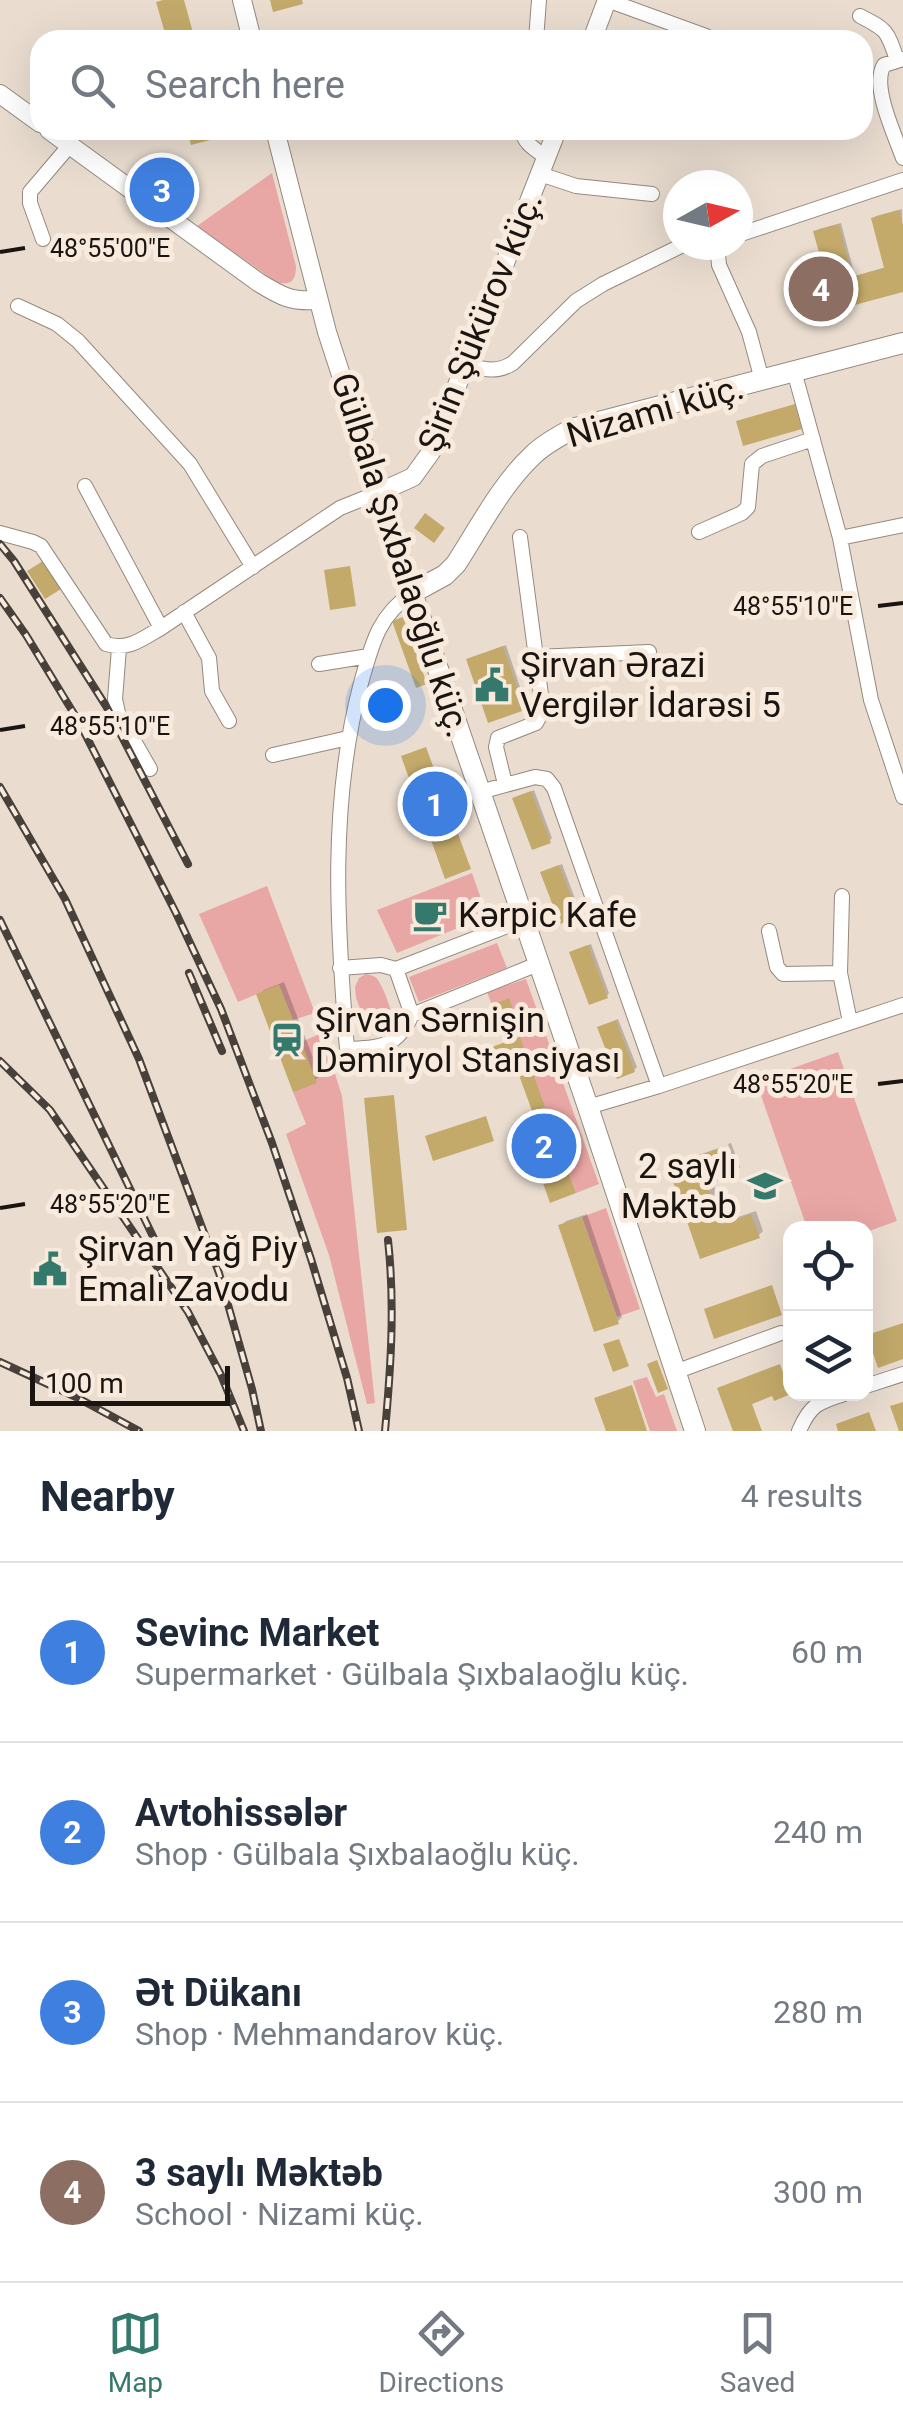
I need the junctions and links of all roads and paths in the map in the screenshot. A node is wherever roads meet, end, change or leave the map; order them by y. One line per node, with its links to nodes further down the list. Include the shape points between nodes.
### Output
1 (242, 0): 5 (street)
2 (539, 0): 6 (street)
3 (607, 0): 7 (street); 8 (street)
4 (860, 16): 9 (street, via 882,28)
5 (250, 30)
6 (537, 30)
7 (596, 30)
8 (690, 30)
9 (900, 59): 17 (street, via 878,74)
10 (0, 94): 11 (street)
11 (30, 116)
12 (63, 140): 16 (street)
13 (278, 140): 25 (street, Gülbala Şıxbalaoğlu küç.)
14 (525, 140): 18 (street)
15 (553, 140): 18 (street, Şirin Şükürov küç.)
16 (70, 145): 22 (street, via 30,192); 25 (street, via 258,282 286,298)
17 (903, 158)
18 (543, 166): 20 (street, via 576,186); 28 (street, Şirin Şükürov küç.)
19 (903, 180): 21 (street)
20 (652, 194)
21 (753, 231)
22 (43, 239)
23 (663, 254): 28 (street, via 576,301 503,370)
24 (719, 260): 30 (street)
25 (318, 300): 33 (street, Gülbala Şıxbalaoğlu küç.)
26 (18, 306): 39 (street, via 78,340 190,464)
27 (903, 343): 29 (main road, Nizami küç.)
28 (464, 364): 33 (street, Şirin Şükürov küç., via 422,466)
29 (794, 371): 30 (main road, Nizami küç.); 31 (street)
30 (762, 380): 40 (main road, Nizami küç., via 595,422 552,440 512,479 456,564)
31 (813, 439): 36 (street, via 752,464 748,507); 38 (street)
32 (85, 486): 42 (street)
33 (380, 492): 39 (street, via 340,508); 40 (street, Gülbala Şıxbalaoğlu küç.)
34 (903, 525): 38 (street)
35 (0, 532): 43 (street, via 41,546 106,644)
36 (698, 532)
37 (520, 537): 46 (street)
38 (840, 538): 54 (street, via 871,700)
39 (253, 566): 41 (street)
40 (412, 593): 45 (street, via 386,615); 53 (main road, Gülbala Şıxbalaoğlu küç.)
41 (184, 612): 42 (street); 48 (street, via 209,658 212,691)
42 (160, 628): 43 (street)
43 (119, 648): 51 (street, via 118,713)
44 (649, 652): 46 (street)
45 (369, 656): 47 (street); 49 (street)
46 (536, 658): 52 (street, via 543,710 536,724 498,738)
47 (319, 664)
48 (229, 722)
49 (348, 738): 50 (street); 59 (street, via 337,856)
50 (273, 755)
51 (150, 769)
52 (505, 784): 53 (street); 65 (street, via 535,777 554,788)
53 (480, 792): 56 (main road, Gülbala Şıxbalaoğlu küç.)
54 (903, 797)
55 (842, 896): 61 (street)
56 (523, 920): 58 (main road, Gülbala Şıxbalaoğlu küç.); 60 (street)
57 (768, 931): 61 (street, via 783,974)
58 (538, 964): 63 (street); 66 (main road, Gülbala Şıxbalaoğlu küç.)
59 (340, 968): 60 (street); 63 (street, via 348,1050 390,1043)
60 (396, 969): 63 (street)
61 (840, 973): 64 (street)
62 (903, 1005): 64 (street)
63 (412, 1014)
64 (850, 1022): 65 (street)
65 (659, 1086): 66 (street)
66 (588, 1108): 68 (main road, Gülbala Şıxbalaoğlu küç.)
67 (781, 1334): 68 (street)
68 (675, 1372): 72 (main road, Gülbala Şıxbalaoğlu küç.)
69 (903, 1374): 70 (street)
70 (873, 1384)
71 (828, 1401): 73 (street, via 811,1408)
72 (695, 1431)
73 (799, 1431)

